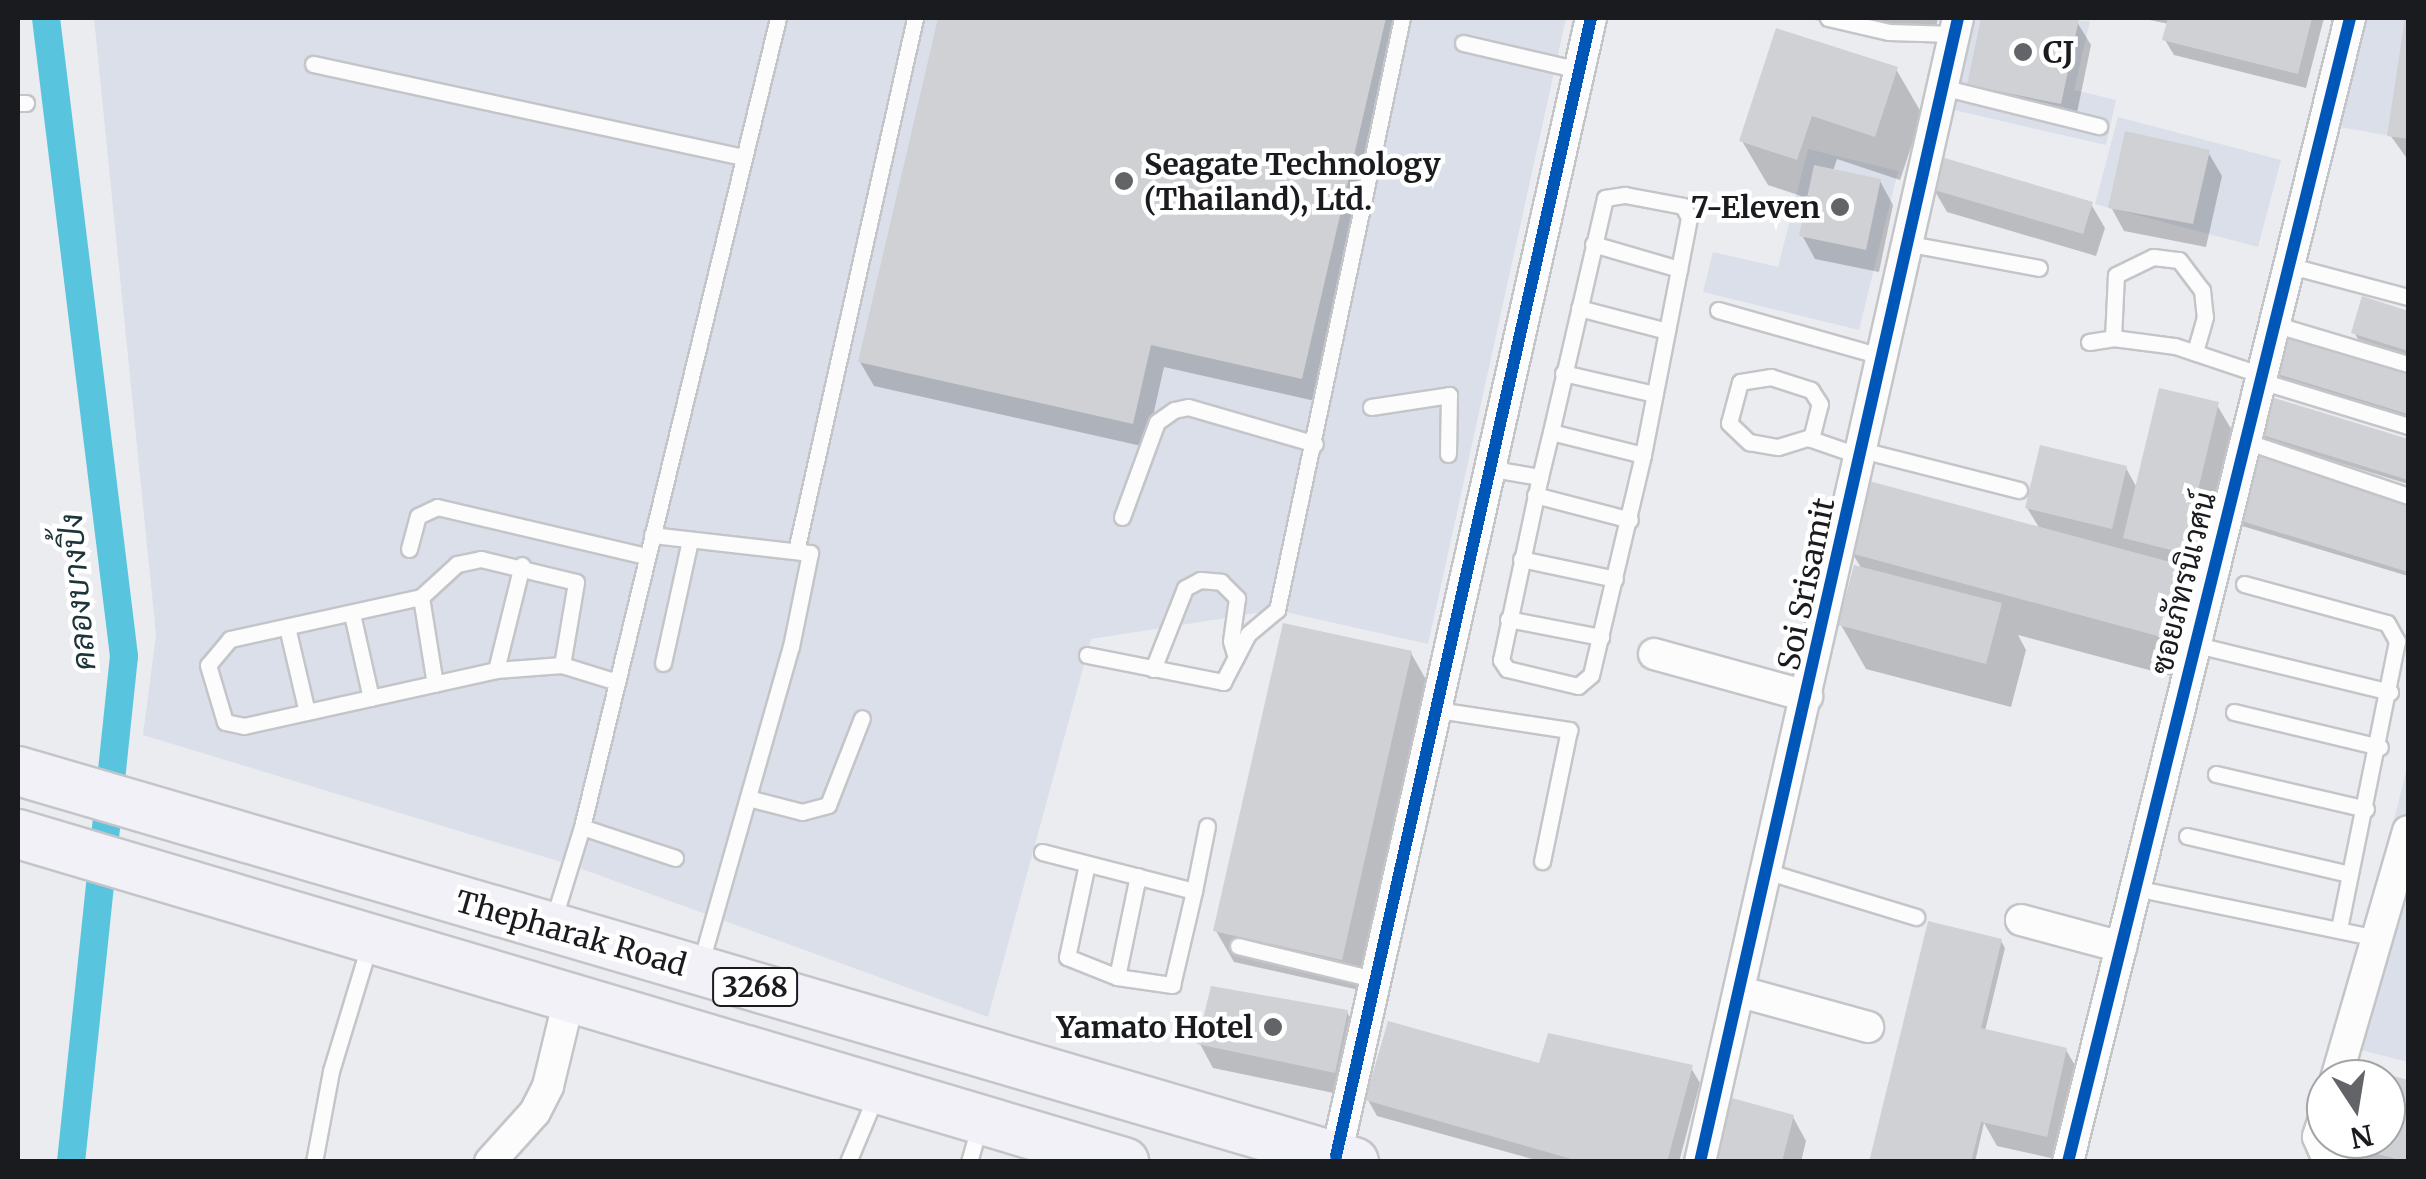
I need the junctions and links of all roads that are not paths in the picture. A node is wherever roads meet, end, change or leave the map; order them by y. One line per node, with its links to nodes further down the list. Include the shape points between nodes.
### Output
1 (778, 18): 13 (lane)
2 (915, 18): 51 (lane)
3 (1402, 18): 37 (lane)
4 (1591, 18): 10 (street)
5 (1828, 18): 7 (lane, via 1889,32)
6 (2350, 18): 16 (street, ซอยภัทรนิเวศน์)
7 (1956, 26): 11 (street, Soi Srisamit)
8 (1463, 43): 10 (lane)
9 (313, 64): 13 (lane)
10 (1579, 70): 41 (street)
11 (1942, 87): 12 (lane); 15 (street, Soi Srisamit)
12 (2099, 126)
13 (744, 157): 48 (lane)
14 (1593, 244): 18 (lane); 18 (lane, via 1610,195 1684,206); 20 (lane)
15 (1910, 244): 17 (lane); 27 (street, Soi Srisamit)
16 (2291, 266): 19 (lane); 22 (street, ซอยภัทรนิเวศน์)
17 (2038, 268)
18 (1679, 269): 23 (lane)
19 (2408, 297)
20 (1579, 308): 23 (lane); 29 (lane)
21 (1718, 310): 27 (lane)
22 (2277, 325): 28 (lane); 30 (street, ซอยภัทรนิเวศน์)
23 (1667, 330): 31 (lane)
24 (2112, 338): 25 (lane); 26 (lane); 26 (lane, via 2116,275 2153,257 2179,260 2202,290 2205,317)
25 (2089, 342)
26 (2196, 353): 30 (lane)
27 (1884, 357): 38 (street, Soi Srisamit)
28 (2408, 364)
29 (1563, 373): 31 (lane); 34 (lane)
30 (2262, 378): 33 (lane); 36 (street, ซอยภัทรนิเวศน์)
31 (1655, 394): 40 (lane)
32 (1371, 408): 39 (lane, via 1449,395)
33 (2408, 426)
34 (1551, 432): 40 (lane); 42 (lane)
35 (1811, 439): 35 (lane, via 1778,448 1749,442 1730,423 1740,382 1770,377 1810,390 1820,404); 38 (lane)
36 (2245, 441): 45 (lane); 62 (street, ซอยภัทรนิเวศน์)
37 (1315, 444): 46 (lane, via 1188,407 1174,410 1157,422); 65 (lane, via 1277,610 1248,634)
38 (1861, 453): 43 (lane); 73 (street, Soi Srisamit)
39 (1448, 454)
40 (1644, 455): 47 (lane)
41 (1493, 470): 42 (lane); 75 (street)
42 (1540, 477): 44 (lane)
43 (2019, 490)
44 (1535, 494): 47 (lane); 53 (lane)
45 (2408, 496)
46 (1122, 518)
47 (1630, 520): 55 (lane)
48 (652, 535): 49 (lane); 52 (lane)
49 (690, 540): 51 (lane); 66 (lane)
50 (409, 549): 52 (lane, via 418,516 437,508)
51 (796, 550): 82 (lane, via 810,553)
52 (646, 556): 70 (lane)
53 (1521, 560): 55 (lane); 59 (lane)
54 (522, 565): 57 (lane, via 465,560); 67 (lane, via 576,582); 69 (lane)
55 (1615, 579): 61 (lane)
56 (2244, 584): 72 (lane, via 2387,623 2398,650)
57 (421, 597): 58 (lane); 71 (lane)
58 (352, 614): 60 (lane); 74 (lane)
59 (1508, 619): 61 (lane); 61 (lane, via 1501,649 1506,669 1578,686 1592,676)
60 (288, 628): 76 (lane); 76 (lane, via 230,639 208,665 225,722 244,726)
61 (1601, 638)
62 (2193, 644): 72 (lane); 97 (street, ซอยภัทรนิเวศน์)
63 (1654, 654): 73 (street)
64 (1087, 655): 68 (lane)
65 (1236, 657): 68 (lane, via 1223,682); 68 (lane, via 1231,640 1238,598 1221,582 1200,580 1184,588)
66 (663, 663)
67 (562, 666): 69 (lane); 70 (lane)
68 (1153, 669)
69 (496, 670): 71 (lane)
70 (618, 682): 85 (lane)
71 (435, 684): 74 (lane)
72 (2390, 692): 79 (lane)
73 (1807, 696): 93 (street, Soi Srisamit)
74 (371, 698): 76 (lane)
75 (1438, 710): 91 (lane, via 1569,730); 109 (street)
76 (307, 712)
77 (2234, 712): 79 (lane)
78 (862, 718): 82 (lane, via 828,805 802,812)
79 (2380, 746): 83 (lane)
80 (18, 771): 101 (main road, Thepharak Road / 3268)
81 (2216, 774): 83 (lane)
82 (748, 798): 107 (lane)
83 (2366, 808): 95 (lane)
84 (1207, 826): 98 (lane)
85 (582, 827): 90 (lane); 101 (lane)
86 (2408, 831): 94 (street)
87 (2187, 836): 95 (lane)
88 (37, 840): 104 (main road, Thepharak Road / 3268)
89 (1042, 852): 92 (lane)
90 (676, 858)
91 (1542, 861)
92 (1087, 864): 96 (lane); 108 (lane, via 1066,958)
93 (1769, 872): 99 (lane); 110 (street, Soi Srisamit)
94 (2404, 872): 103 (street)
95 (2349, 874): 102 (lane)
96 (1138, 876): 98 (lane); 108 (lane)
97 (2135, 888): 102 (lane); 106 (street, ซอยภัทรนิเวศน์)
98 (1194, 891): 108 (lane, via 1172,985)
99 (1916, 917)
100 (2021, 920): 106 (street)
101 (551, 928): 107 (main road, Thepharak Road / 3268)
102 (2339, 928): 103 (lane)
103 (2381, 938): 114 (street)
104 (371, 940): 111 (main road, Thepharak Road / 3268); 119 (lane, via 332,1071)
105 (1238, 946): 109 (lane)
106 (2121, 947): 124 (street, ซอยภัทรนิเวศน์)
107 (698, 971): 113 (main road, Thepharak Road / 3268)
108 (1117, 977)
109 (1376, 980): 118 (street)
110 (1742, 992): 112 (street); 123 (street, Soi Srisamit)
111 (569, 999): 115 (main road, Thepharak Road / 3268); 120 (street, via 548,1086 535,1112)
112 (1868, 1027)
113 (991, 1058): 116 (main road); 118 (main road, Thepharak Road / 3268)
114 (2342, 1059)
115 (877, 1092): 116 (main road, Thepharak Road / 3268); 121 (lane)
116 (975, 1140): 117 (main road, Thepharak Road / 3268)
117 (1066, 1153): 122 (main road, Thepharak Road / 3268)
118 (1345, 1159)
119 (314, 1162)
120 (490, 1162)
121 (848, 1162)
122 (1124, 1162)
123 (1700, 1162)
124 (2068, 1162)

